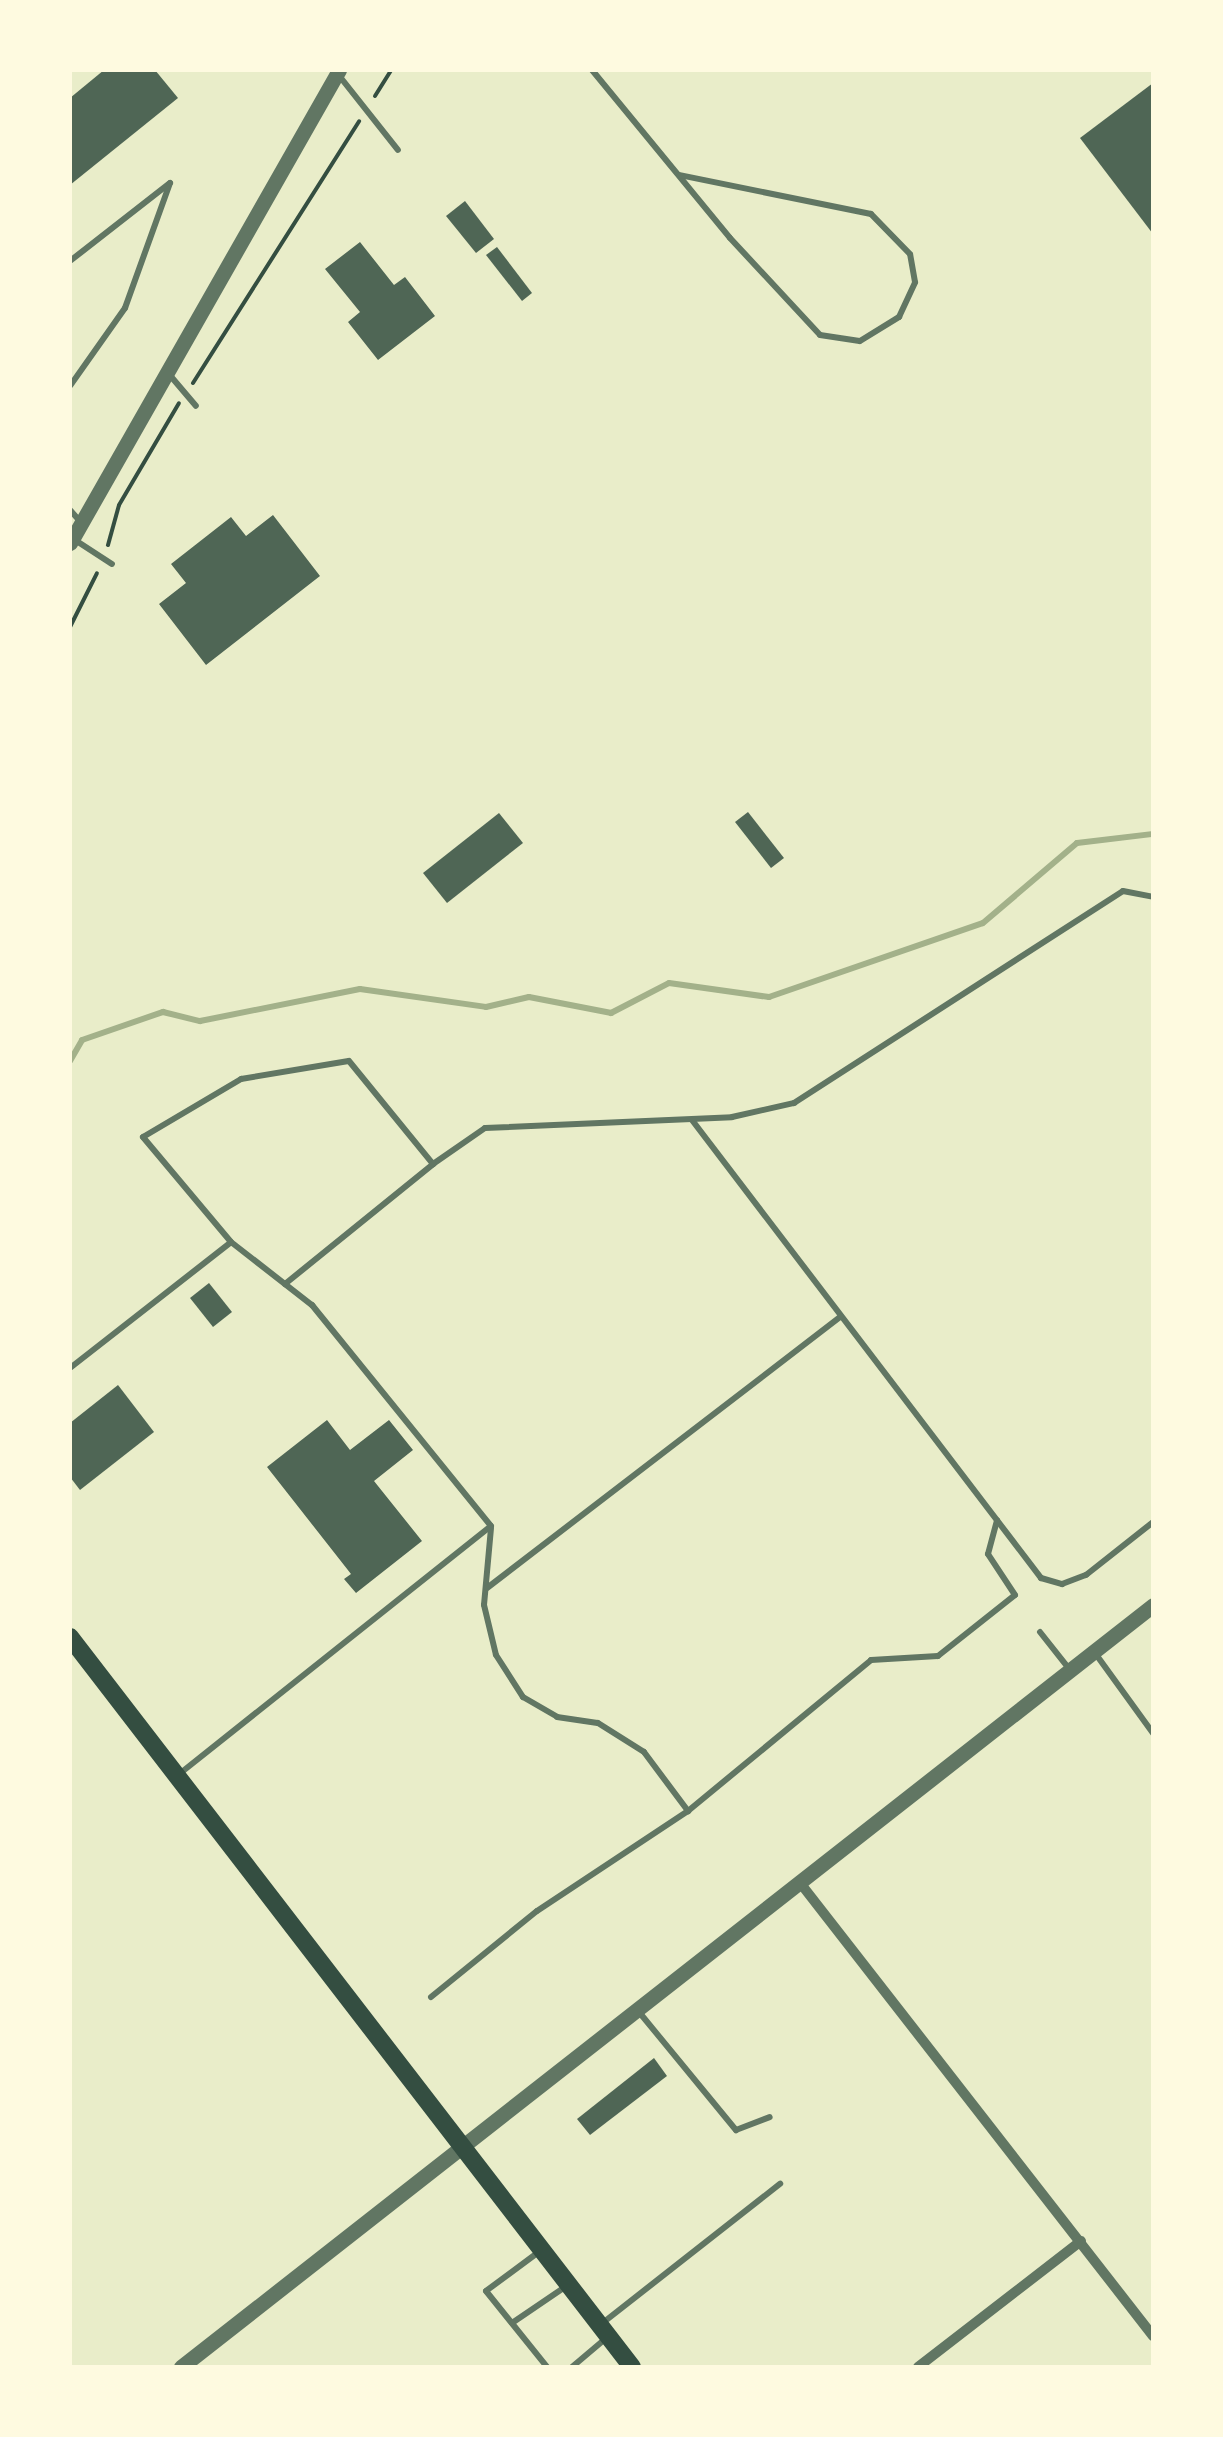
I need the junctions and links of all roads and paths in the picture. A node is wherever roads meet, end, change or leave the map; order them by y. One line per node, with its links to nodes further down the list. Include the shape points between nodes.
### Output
1 (390, 70): 4 (path)
2 (592, 70): 6 (lane)
3 (337, 71): 4 (lane); 8 (street)
4 (367, 107): 5 (lane); 10 (path)
5 (398, 150)
6 (680, 175): 6 (lane, via 871,214 910,254 915,282 900,317 860,341 820,335)
7 (70, 261): 9 (lane, via 170,184 125,308)
8 (163, 368): 10 (lane); 12 (street)
9 (70, 386)
10 (186, 394): 11 (lane); 14 (path, via 120,505)
11 (196, 406)
12 (76, 516): 13 (street)
13 (71, 541): 14 (lane)
14 (103, 558): 15 (lane); 16 (path)
15 (112, 564)
16 (70, 627)
17 (1153, 897): 18 (lane, via 1123,890 794,1103)
18 (691, 1119): 19 (lane, via 485,1128); 22 (lane)
19 (433, 1164): 20 (lane, via 349,1061 241,1079 142,1137); 21 (lane)
20 (232, 1242): 21 (lane); 23 (lane)
21 (285, 1284): 26 (lane)
22 (841, 1316): 24 (lane); 27 (lane)
23 (70, 1368)
24 (997, 1520): 25 (lane, via 1041,1578 1062,1584); 35 (lane, via 988,1554 1016,1595 938,1656 871,1660)
25 (1153, 1522)
26 (491, 1526): 27 (lane); 34 (lane)
27 (486, 1589): 35 (lane, via 496,1656 523,1697 557,1717 598,1724 644,1752)
28 (1153, 1606): 31 (street)
29 (1040, 1632): 32 (lane)
30 (70, 1637): 34 (main road)
31 (1094, 1652): 32 (street); 33 (lane)
32 (1071, 1670): 36 (street)
33 (1153, 1733)
34 (177, 1776): 40 (main road)
35 (688, 1811): 37 (lane, via 537,1911)
36 (801, 1884): 38 (street); 42 (street)
37 (431, 1997)
38 (639, 2012): 39 (lane, via 736,2130); 40 (street)
39 (770, 2117)
40 (461, 2149): 43 (main road); 48 (street)
41 (780, 2184): 46 (lane)
42 (1081, 2241): 47 (street); 52 (street)
43 (541, 2251): 44 (main road); 45 (lane, via 486,2291)
44 (568, 2285): 45 (lane); 46 (main road)
45 (512, 2323): 49 (lane)
46 (604, 2331): 50 (lane); 51 (main road)
47 (1153, 2336)
48 (181, 2367)
49 (547, 2367)
50 (572, 2367)
51 (632, 2367)
52 (918, 2367)

